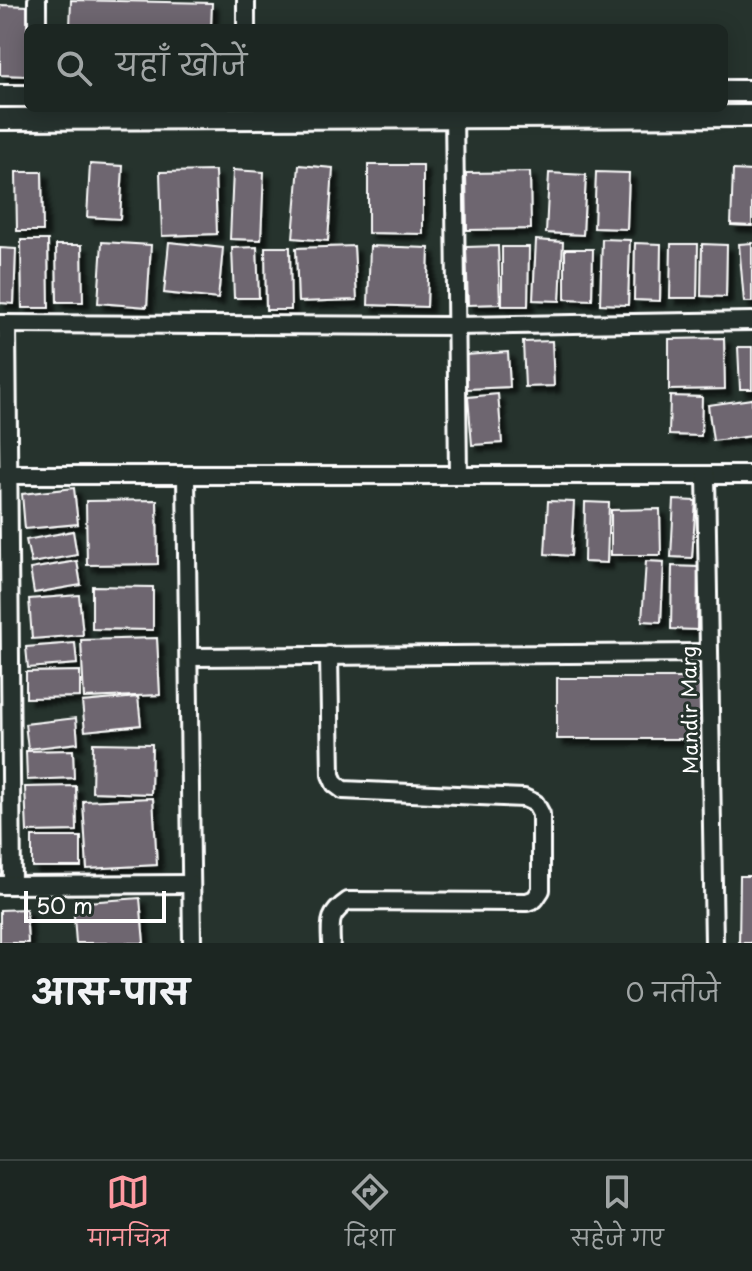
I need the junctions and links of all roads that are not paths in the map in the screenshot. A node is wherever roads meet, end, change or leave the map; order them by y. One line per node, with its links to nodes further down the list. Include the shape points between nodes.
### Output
1 (37, 0): 3 (street)
2 (246, 0): 4 (street)
3 (37, 24)
4 (246, 24)
5 (728, 91): 6 (street)
6 (752, 91)
7 (0, 96): 8 (street)
8 (24, 96)
9 (454, 112): 10 (street); 11 (street); 15 (street)
10 (247, 113): 12 (street)
11 (752, 116)
12 (0, 119)
13 (752, 321): 15 (street)
14 (3, 324): 15 (street); 16 (street)
15 (455, 326): 17 (street)
16 (4, 475): 20 (street); 21 (street)
17 (458, 475): 18 (street); 20 (street)
18 (706, 475): 19 (street); 22 (street, Mandir Marg)
19 (752, 475)
20 (186, 476): 24 (street)
21 (5, 653): 26 (street)
22 (709, 653): 23 (street); 29 (street, Mandir Marg)
23 (329, 655): 24 (street); 28 (street, via 335,784 343,790 524,798 541,814 541,890 535,899 348,901 330,922)
24 (189, 657): 25 (street)
25 (191, 884): 26 (street); 27 (street)
26 (6, 885)
27 (192, 943)
28 (331, 943)
29 (714, 943)

